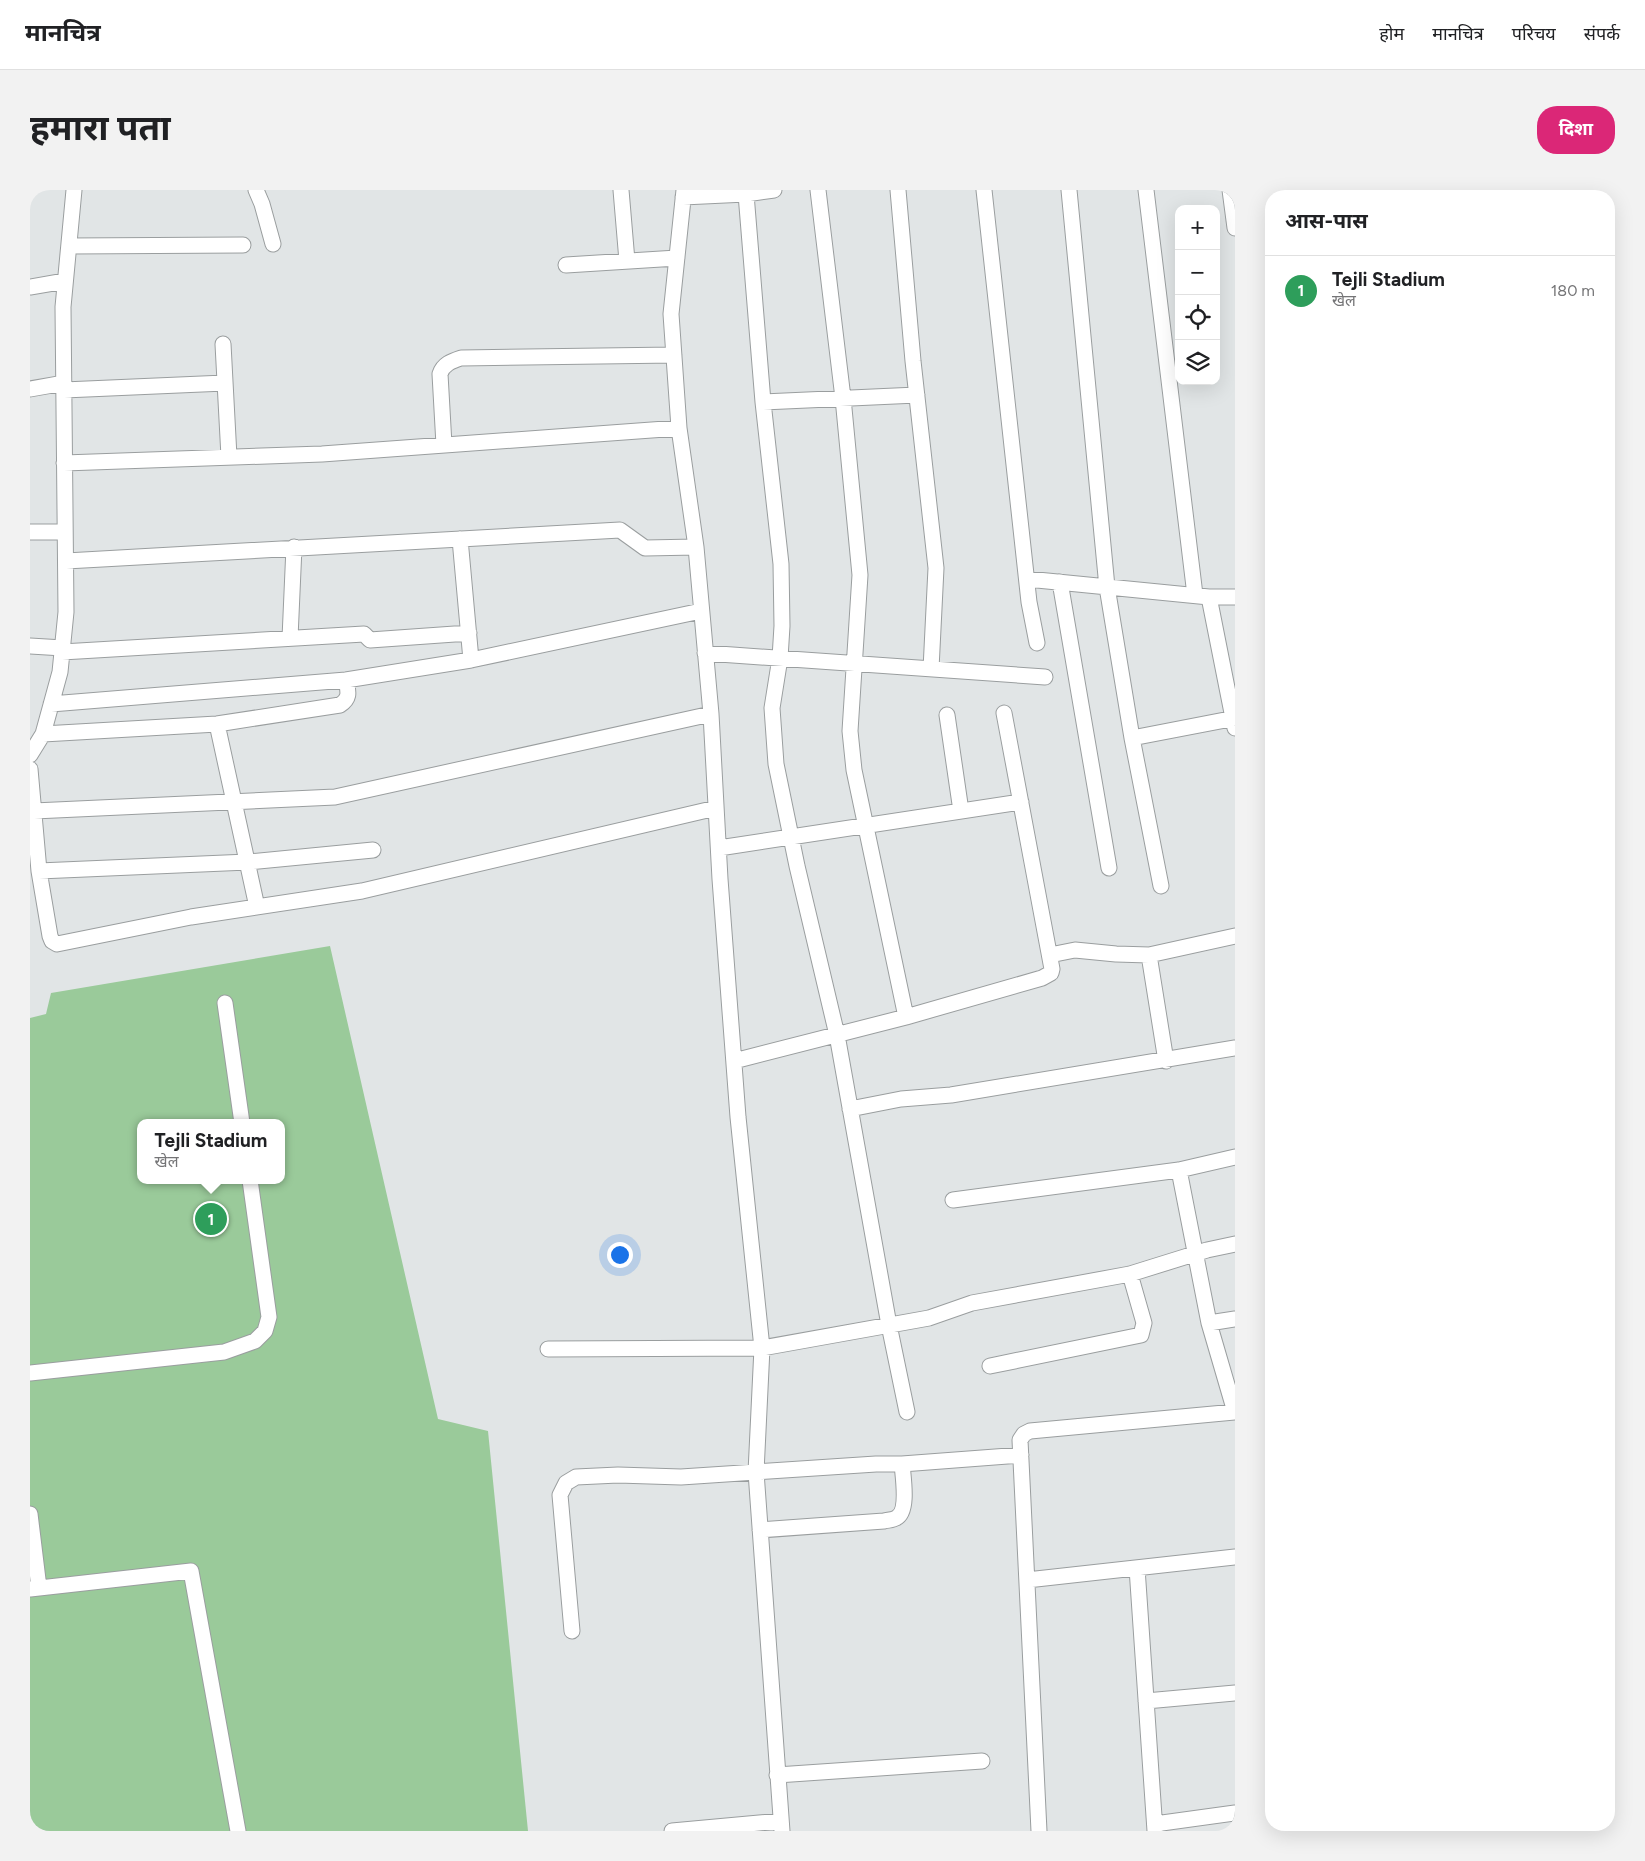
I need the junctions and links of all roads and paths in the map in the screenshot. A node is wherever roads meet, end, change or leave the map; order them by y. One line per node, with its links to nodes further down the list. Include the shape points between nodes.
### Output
1 (74, 190): 16 (street)
2 (256, 190): 14 (street)
3 (621, 190): 18 (street)
4 (774, 190): 12 (street)
5 (818, 190): 28 (street)
6 (898, 190): 27 (street)
7 (984, 190): 40 (street)
8 (1069, 190): 42 (street)
9 (1146, 190): 43 (street)
10 (1230, 190): 13 (street)
11 (684, 193): 12 (street); 17 (street)
12 (746, 194): 29 (street)
13 (1235, 228)
14 (272, 244)
15 (242, 245): 16 (street)
16 (69, 246): 20 (street)
17 (677, 258): 18 (street); 23 (street, via 671,314)
18 (627, 261): 19 (street)
19 (566, 265)
20 (65, 281): 21 (street); 25 (street)
21 (30, 287)
22 (223, 344): 24 (street)
23 (674, 355): 30 (street); 31 (street, via 461,358 448,362 440,374)
24 (225, 383): 25 (street); 32 (street)
25 (64, 387): 26 (street); 33 (street)
26 (30, 389)
27 (917, 395): 28 (street); 55 (street, via 936,568)
28 (843, 398): 29 (street); 54 (street, via 860,575)
29 (763, 402): 52 (street, via 781,564)
30 (679, 428): 31 (street); 38 (street)
31 (444, 445): 32 (street)
32 (229, 457): 33 (street)
33 (64, 463): 35 (street)
34 (30, 532): 35 (street)
35 (65, 532): 39 (street)
36 (460, 539): 37 (street); 38 (street, via 620,530 645,548); 46 (street)
37 (294, 547): 39 (street); 47 (street)
38 (696, 547): 45 (street)
39 (66, 561): 50 (street)
40 (1027, 579): 41 (street); 48 (street)
41 (1060, 582): 42 (street); 78 (street)
42 (1107, 587): 43 (street); 65 (street)
43 (1202, 596): 44 (street); 62 (street)
44 (1235, 597)
45 (701, 611): 51 (street); 53 (street)
46 (469, 633): 47 (street, via 370,640 364,634); 53 (street)
47 (290, 638): 50 (street)
48 (1037, 643)
49 (30, 646): 50 (street)
50 (62, 650): 58 (street)
51 (705, 652): 52 (street); 60 (street)
52 (780, 658): 54 (street); 74 (street, via 772,708 776,764)
53 (471, 660): 57 (street)
54 (855, 664): 55 (street); 73 (street, via 850,731 854,770)
55 (931, 669): 56 (street)
56 (1045, 677)
57 (346, 680): 58 (street); 63 (street, via 349,696 340,705)
58 (51, 704): 64 (street)
59 (1004, 713): 69 (street)
60 (710, 714): 68 (street, via 335,797); 70 (street)
61 (947, 715): 72 (street)
62 (1234, 721): 65 (street)
63 (217, 724): 64 (street); 68 (street)
64 (43, 734): 66 (street)
65 (1132, 738): 80 (street)
66 (30, 755)
67 (30, 769): 71 (street)
68 (234, 801): 71 (street); 77 (street)
69 (1021, 802): 72 (street); 84 (street)
70 (716, 808): 75 (street); 81 (street, via 362,891)
71 (34, 811): 79 (street)
72 (961, 811): 73 (street)
73 (866, 826): 74 (street); 86 (street)
74 (791, 837): 75 (street); 87 (street)
75 (719, 848): 89 (street)
76 (373, 850): 77 (street)
77 (248, 862): 79 (street); 81 (street)
78 (1109, 868)
79 (39, 871): 81 (street, via 50,936 57,944 191,916)
80 (1161, 886)
81 (258, 906)
82 (1235, 936): 83 (street)
83 (1148, 954): 84 (street, via 1075,950); 90 (street)
84 (1050, 956): 86 (street, via 1052,969 1046,977)
85 (225, 1003): 92 (street)
86 (906, 1017): 87 (street)
87 (837, 1035): 89 (street); 91 (street)
88 (1235, 1048): 90 (street)
89 (734, 1061): 103 (street)
90 (1166, 1061): 91 (street)
91 (850, 1109): 102 (street)
92 (241, 1119)
93 (1235, 1157): 94 (street)
94 (1179, 1170): 96 (street); 98 (street)
95 (251, 1184): 106 (street, via 269,1317 265,1331 255,1341 224,1352)
96 (953, 1200)
97 (1235, 1244): 98 (street)
98 (1196, 1254): 99 (street); 101 (street)
99 (1130, 1274): 102 (street, via 972,1303 929,1318); 105 (street, via 1144,1323 1141,1335)
100 (1235, 1319): 101 (street)
101 (1209, 1324): 108 (street)
102 (889, 1325): 103 (street); 107 (street)
103 (762, 1348): 104 (street); 111 (street)
104 (548, 1349)
105 (990, 1366)
106 (30, 1373)
107 (907, 1412)
108 (1235, 1412): 109 (street, via 1030,1431 1020,1440)
109 (1021, 1455): 110 (street); 116 (street)
110 (902, 1464): 111 (street); 113 (street, via 904,1506 897,1518)
111 (756, 1472): 113 (street); 118 (street, via 681,1477 576,1477 566,1483 560,1494)
112 (30, 1514): 117 (street)
113 (760, 1530): 122 (street)
114 (1235, 1557): 115 (street)
115 (1137, 1568): 116 (street); 120 (street)
116 (1027, 1580): 128 (street)
117 (35, 1588): 126 (street, via 191,1571)
118 (572, 1632)
119 (1235, 1693): 120 (street)
120 (1146, 1701): 125 (street)
121 (982, 1761): 122 (street)
122 (777, 1775): 124 (street)
123 (1235, 1813): 125 (street)
124 (781, 1826): 127 (street)
125 (1155, 1828)
126 (238, 1831)
127 (672, 1831)
128 (1039, 1831)

